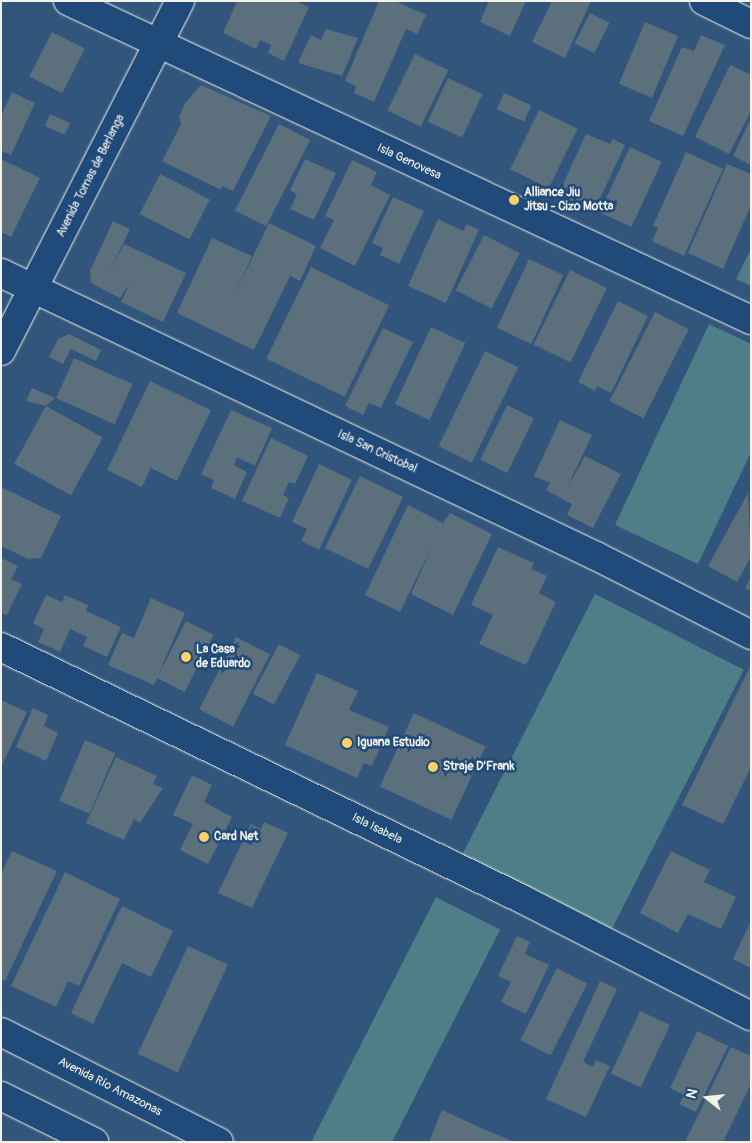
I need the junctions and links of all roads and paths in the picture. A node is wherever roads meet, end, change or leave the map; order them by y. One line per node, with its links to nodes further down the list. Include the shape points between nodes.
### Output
1 (68, 1): 5 (street, Isla Genovesa)
2 (180, 1): 5 (street, Avenida Tomas de Berlanga)
3 (704, 1): 4 (street)
4 (751, 24)
5 (158, 46): 7 (street, Avenida Tomas de Berlanga); 8 (street, Isla Genovesa)
6 (1, 273): 7 (street, Isla San Cristobal)
7 (33, 288): 9 (street, Avenida Tomas de Berlanga); 10 (street, Isla San Cristobal, via 596,556)
8 (751, 320)
9 (1, 351)
10 (751, 635)
11 (1, 647): 12 (street, Isla Isabela, via 522,899)
12 (751, 1016)
13 (1, 1032): 16 (street, Avenida Río Amazonas)
14 (1, 1096): 15 (street)
15 (94, 1142)
16 (219, 1142)

